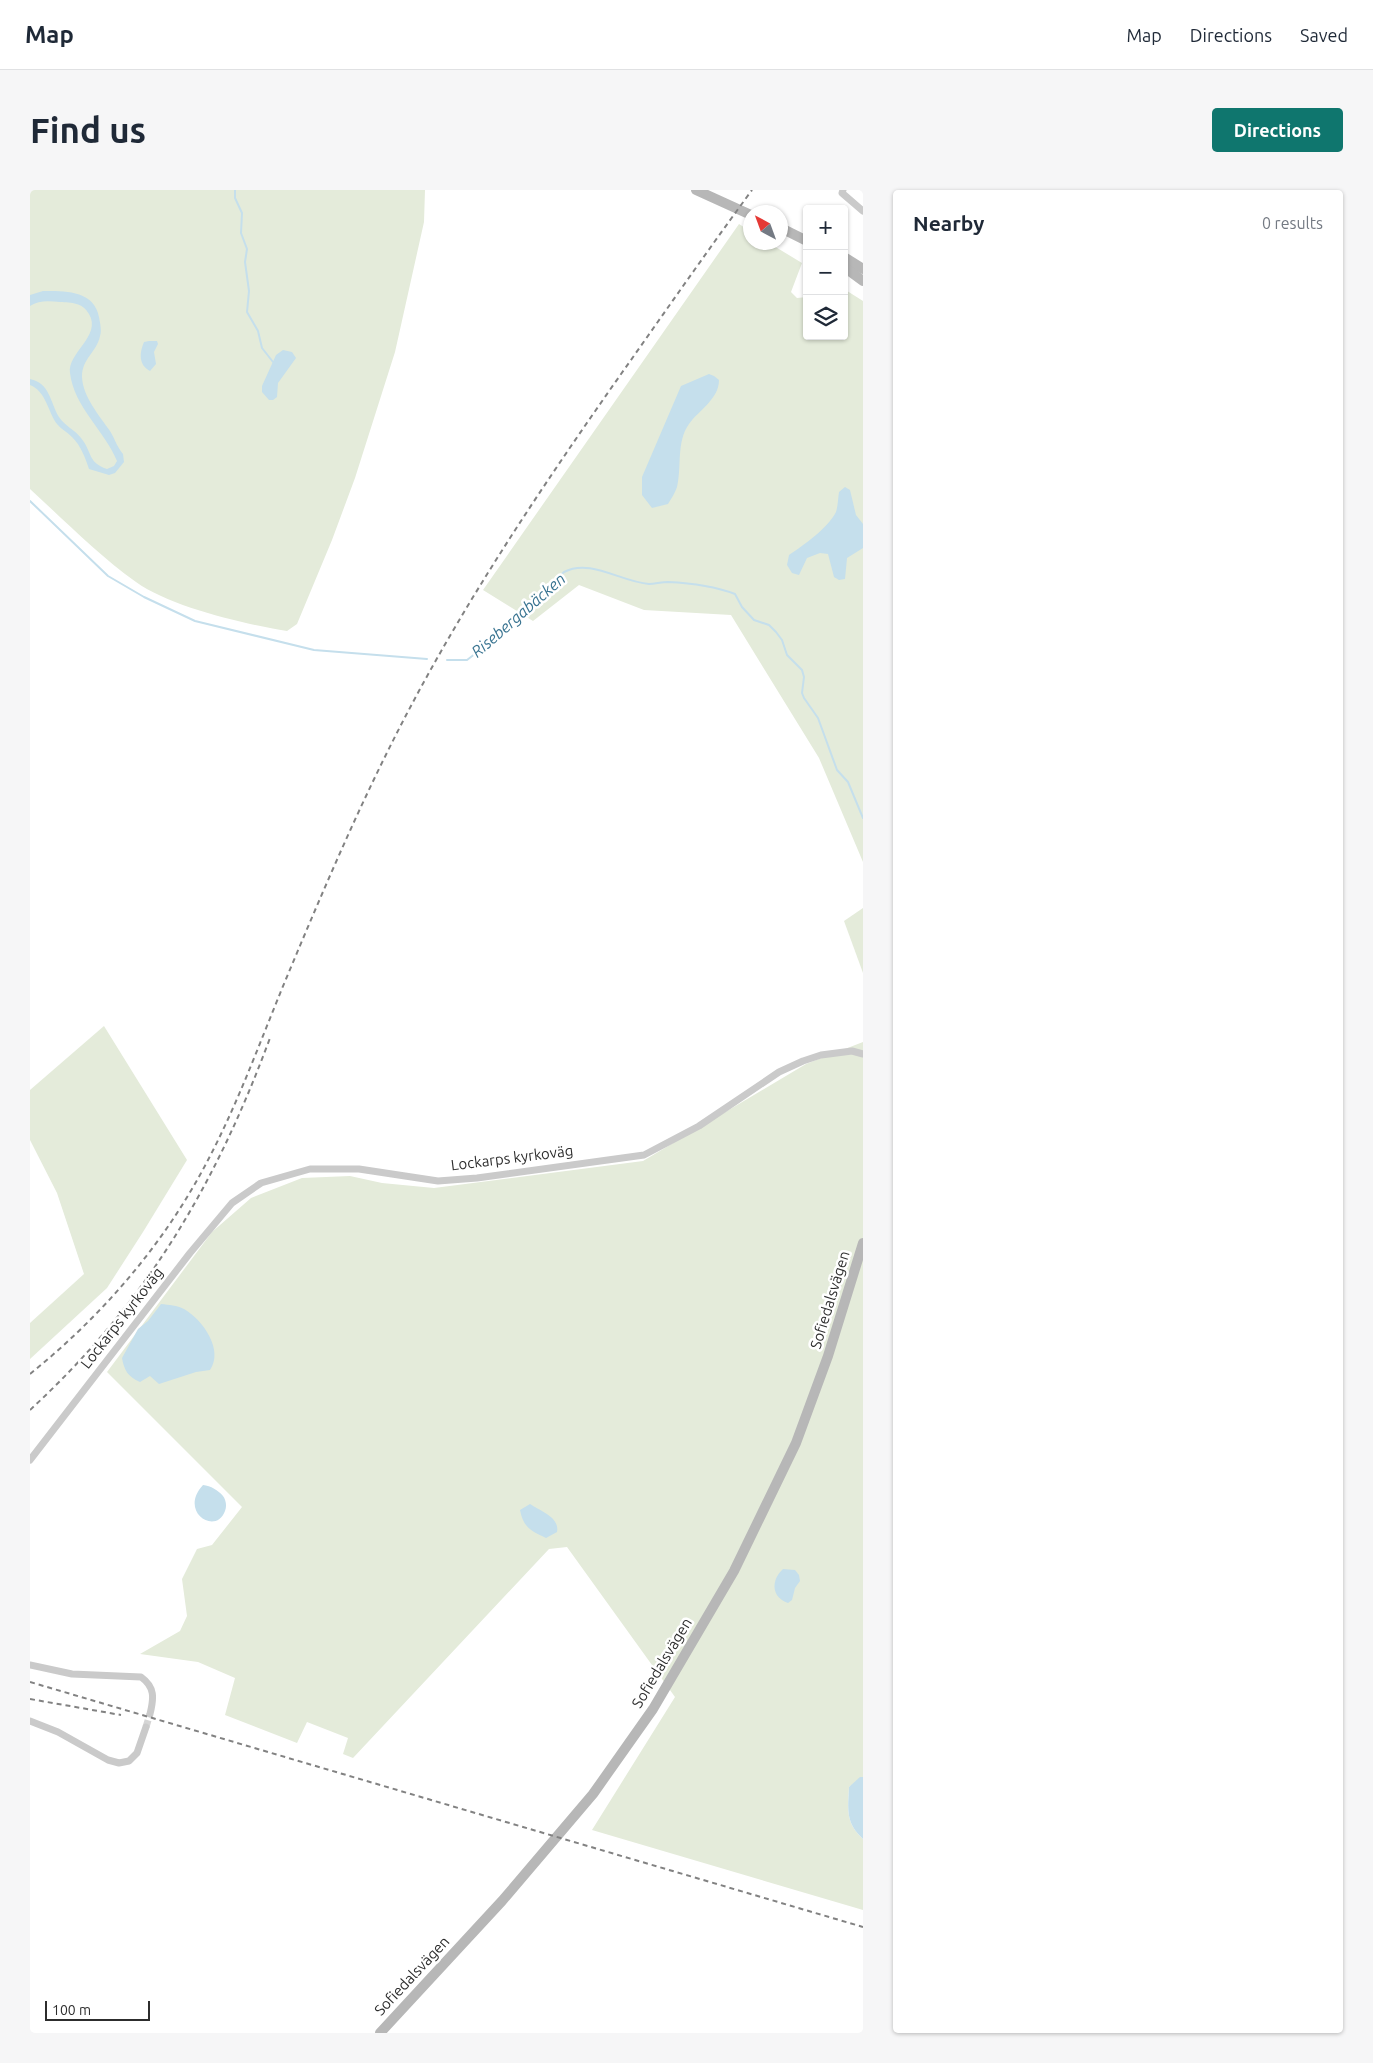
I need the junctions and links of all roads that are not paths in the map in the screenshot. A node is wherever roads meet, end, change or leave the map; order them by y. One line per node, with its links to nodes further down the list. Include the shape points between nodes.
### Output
1 (696, 190): 3 (main road)
2 (843, 190): 4 (street, via 845,197)
3 (743, 211)
4 (863, 211)
5 (788, 232): 6 (main road)
6 (803, 239)
7 (848, 260): 8 (main road)
8 (863, 269)
9 (848, 270): 10 (main road)
10 (863, 281)
11 (863, 1054): 13 (street, Lockarps kyrkoväg, via 852,1051 820,1055 778,1072 699,1126 644,1156 438,1181 359,1169 310,1169 261,1182 232,1203 190,1253)
12 (863, 1243): 18 (main road, Sofiedalsvägen, via 828,1356 796,1443 734,1571 653,1709 574,1816 502,1901)
13 (30, 1460)
14 (30, 1665): 15 (street, via 72,1674 141,1677 154,1693)
15 (150, 1714)
16 (30, 1721): 17 (street, via 119,1763 129,1761 137,1753)
17 (146, 1727)
18 (380, 2033)

